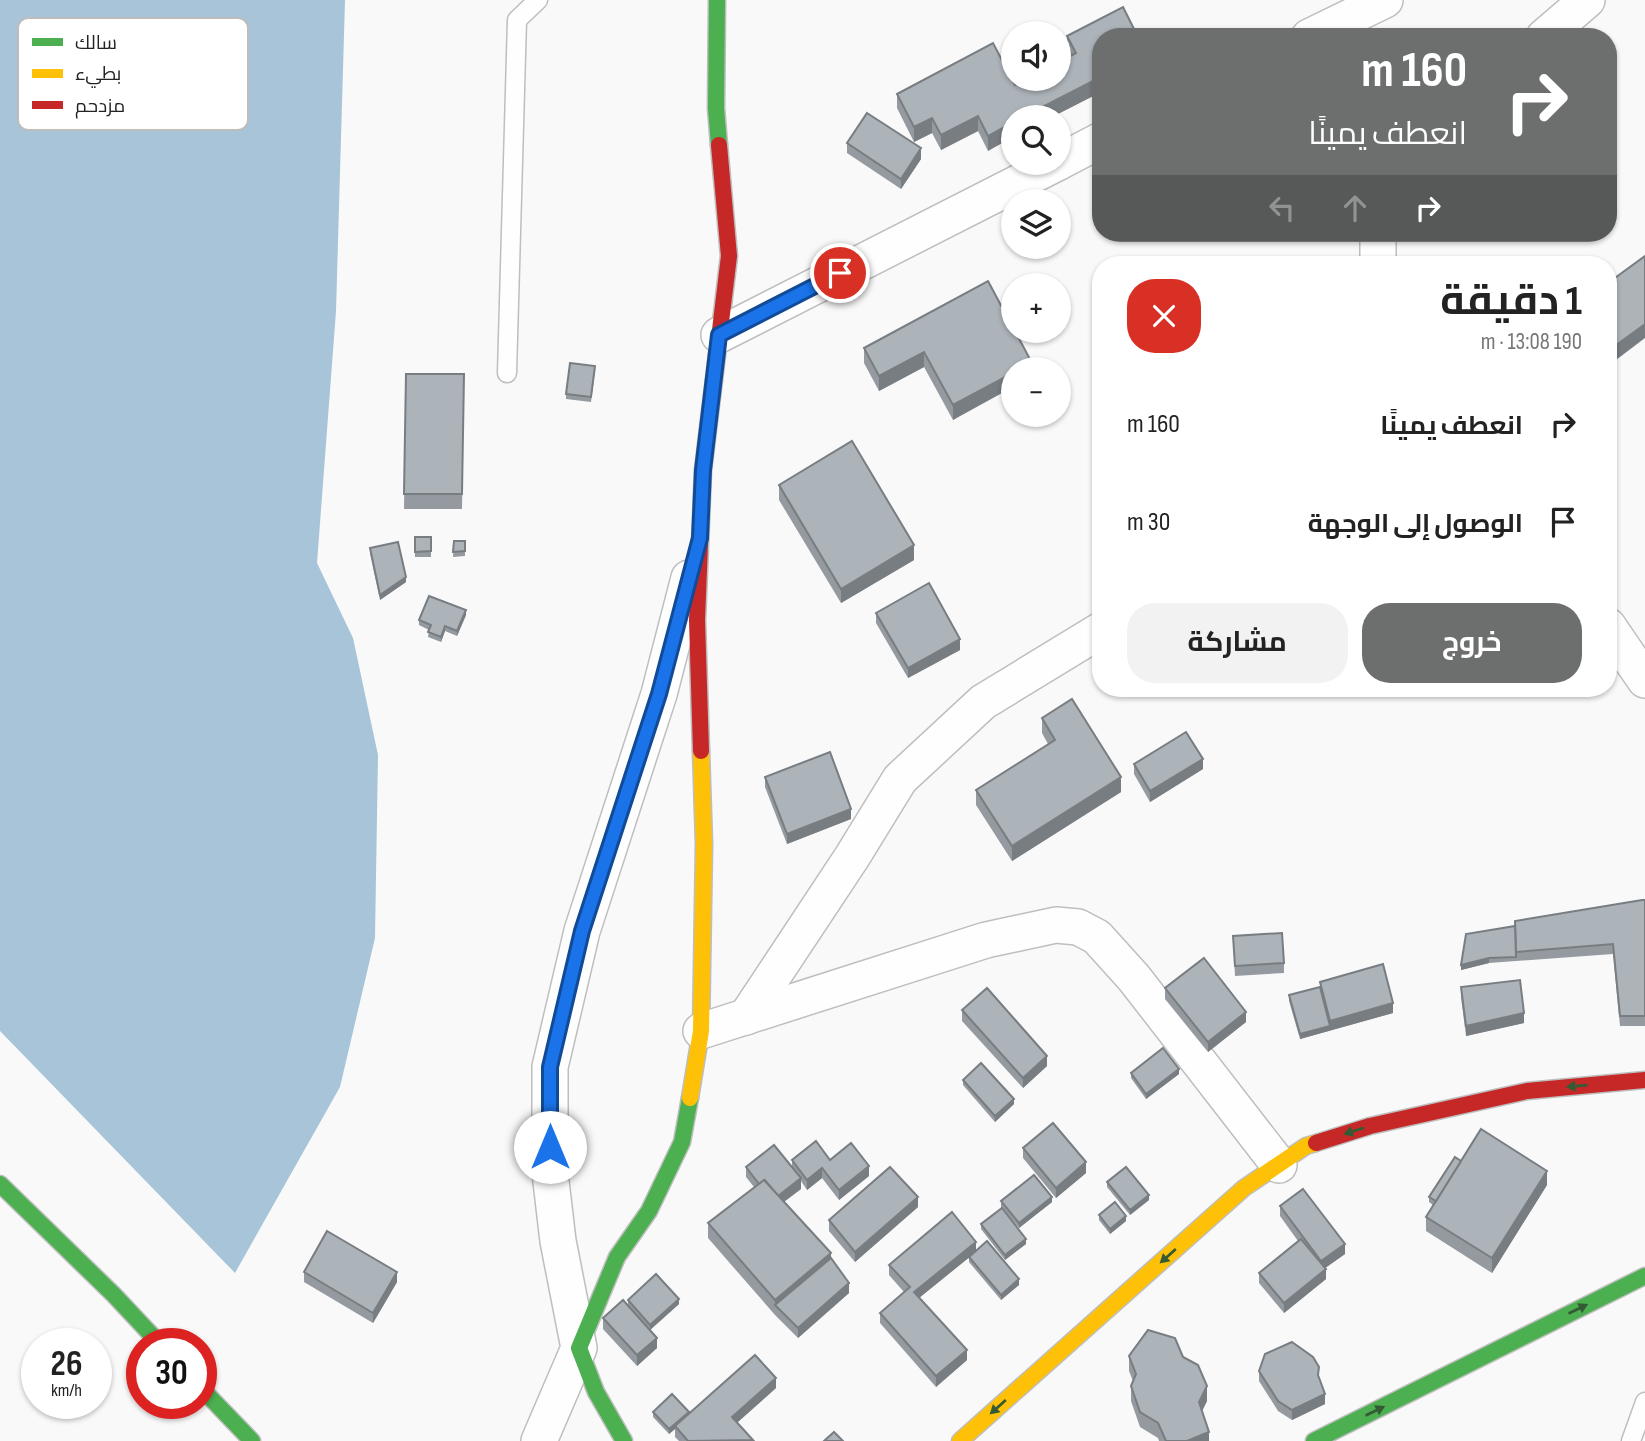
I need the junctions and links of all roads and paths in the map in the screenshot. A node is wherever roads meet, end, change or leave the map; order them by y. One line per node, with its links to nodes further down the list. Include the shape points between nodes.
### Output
1 (538, 0): 11 (lane, via 517,20)
2 (718, 0): 10 (street, via 716,108 729,256)
3 (1385, 0): 5 (street)
4 (1587, 0): 6 (street)
5 (1328, 28)
6 (1554, 28)
7 (1092, 145): 8 (street)
8 (1071, 156)
9 (1033, 175): 10 (street)
10 (719, 335): 12 (street)
11 (507, 373)
12 (700, 538): 17 (street, via 696,620 704,844); 23 (street, via 659,694 582,931 550,1067 550,1173)
13 (1092, 635): 16 (street, via 983,702 900,779)
14 (1617, 639): 15 (street)
15 (1645, 680)
16 (746, 1017): 17 (street); 19 (street, via 986,940 1056,925 1078,927 1097,937 1134,978)
17 (701, 1031): 23 (street, via 682,1142 649,1211 617,1257)
18 (1645, 1080): 19 (street, one-way to 19, via 1527,1091 1370,1126 1306,1146)
19 (1279, 1165): 29 (street, one-way to 29, via 1244,1188)
20 (0, 1184): 22 (street)
21 (1645, 1276): 30 (street, one-way to 21)
22 (144, 1328)
23 (579, 1348): 27 (street); 28 (street, via 596,1392)
24 (1645, 1402): 31 (lane)
25 (217, 1405): 26 (street)
26 (252, 1441)
27 (538, 1441)
28 (624, 1441)
29 (960, 1441)
30 (1314, 1441)
31 (1631, 1441)

